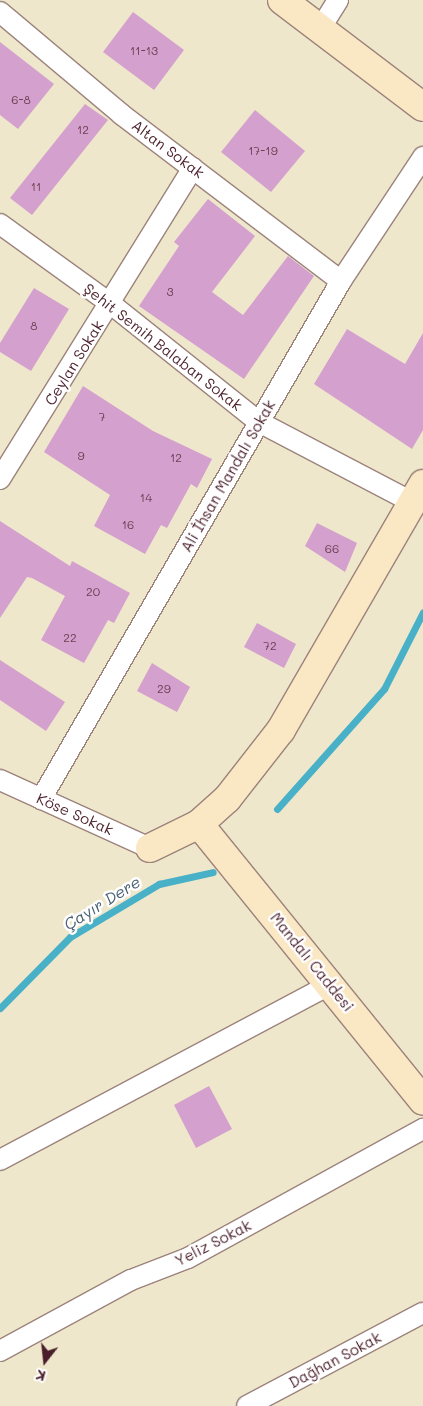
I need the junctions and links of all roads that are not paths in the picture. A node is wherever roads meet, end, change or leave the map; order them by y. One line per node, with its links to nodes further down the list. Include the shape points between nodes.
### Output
1 (282, 0): 4 (street)
2 (338, 0): 4 (street)
3 (0, 12): 7 (street, Altan Sokak, via 121,114)
4 (320, 29): 5 (street)
5 (423, 107)
6 (423, 157): 9 (street, Ali İhsan Mandalı Sokak)
7 (193, 168): 9 (street, Altan Sokak); 10 (street, Ceylan Sokak)
8 (0, 224): 10 (street, Şehit Semih Balaban Sokak)
9 (341, 281): 11 (street, Ali İhsan Mandalı Sokak)
10 (112, 304): 11 (street, Şehit Semih Balaban Sokak); 12 (street, Ceylan Sokak)
11 (260, 422): 13 (street, Şehit Semih Balaban Sokak); 15 (street, Ali İhsan Mandalı Sokak)
12 (0, 479)
13 (417, 493): 16 (street, via 282,730 227,799)
14 (0, 780): 15 (street, Köse Sokak)
15 (41, 799): 17 (street, Köse Sokak)
16 (199, 824): 17 (street); 18 (street, Mandalı Caddesi)
17 (150, 848)
18 (331, 984): 19 (street, Mandalı Caddesi); 21 (street)
19 (423, 1101)
20 (423, 1129): 23 (street, Yeliz Sokak, via 188,1258 131,1280)
21 (0, 1160)
22 (423, 1313): 24 (street, Dağhan Sokak)
23 (0, 1351)
24 (247, 1406)

